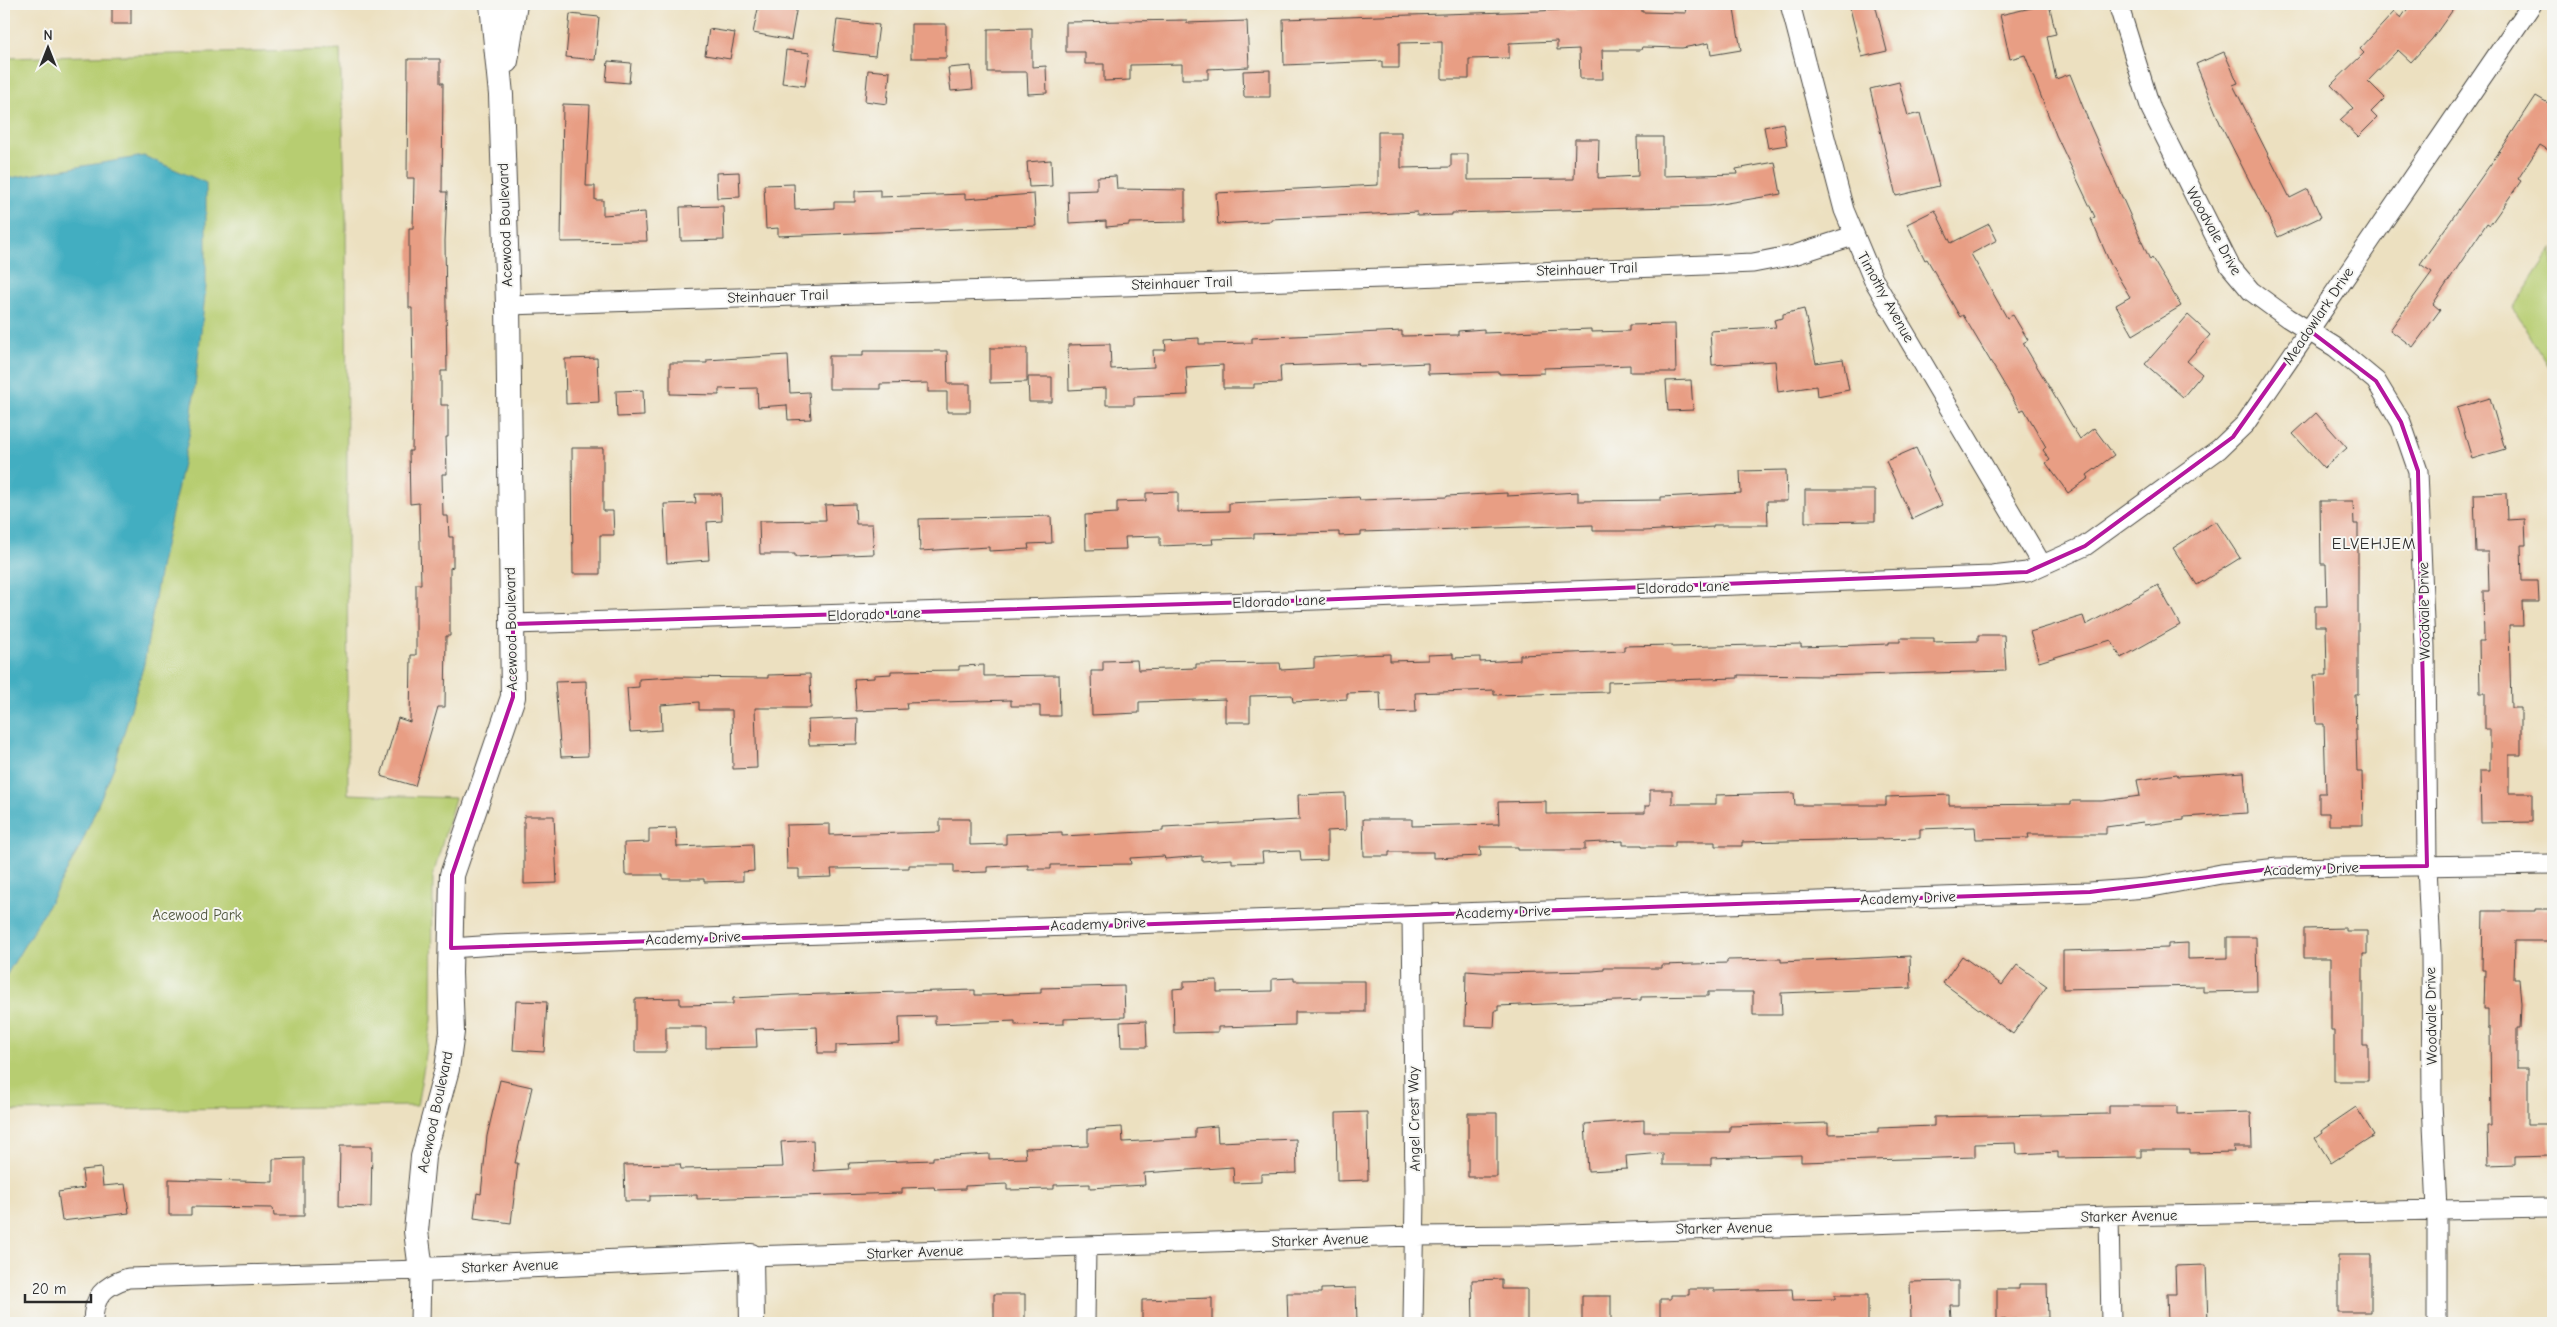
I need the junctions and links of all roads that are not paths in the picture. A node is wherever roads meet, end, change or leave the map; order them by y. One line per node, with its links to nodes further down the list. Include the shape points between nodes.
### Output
1 (492, 4): 6 (street, Acewood Boulevard)
2 (515, 4): 6 (street, Acewood Boulevard)
3 (1790, 4): 7 (street, Timothy Avenue)
4 (2118, 4): 9 (street, Woodvale Drive, via 2151,109 2230,266 2251,291)
5 (2532, 4): 9 (street, Meadowlark Drive)
6 (501, 95): 8 (street, Acewood Boulevard)
7 (1853, 236): 8 (street, Steinhauer Trail, via 1794,255 1753,263 1415,277); 10 (street, Timothy Avenue, via 1873,279)
8 (508, 305): 11 (street, Acewood Boulevard)
9 (2309, 330): 10 (street, Meadowlark Drive, via 2233,437 2085,546); 13 (street, Woodvale Drive, via 2376,381 2401,422 2418,472 2424,618)
10 (2042, 565): 11 (street, Eldorado Lane, via 2027,572 1992,576)
11 (513, 624): 15 (street, Acewood Boulevard, via 513,697 452,875)
12 (2553, 864): 13 (street, Academy Drive)
13 (2427, 866): 14 (street, Academy Drive, via 2278,868 2221,874 2147,888 2090,892); 17 (street, Woodvale Drive)
14 (1412, 915): 15 (street, Academy Drive); 19 (street, Angel Crest Way)
15 (451, 948): 22 (street, Acewood Boulevard, via 452,1032 447,1068 423,1157 416,1231)
16 (2553, 1208): 17 (street, Starker Avenue)
17 (2437, 1210): 18 (street, Starker Avenue); 29 (street, Woodvale Drive)
18 (2109, 1216): 19 (street, Starker Avenue, via 1538,1235); 28 (street)
19 (1414, 1236): 20 (street, Starker Avenue); 27 (street, Angel Crest Way)
20 (1086, 1246): 21 (street, Starker Avenue); 26 (street)
21 (751, 1256): 22 (street, Starker Avenue); 25 (street)
22 (421, 1270): 23 (street, Starker Avenue, via 128,1278 112,1285 95,1302); 24 (street)
23 (93, 1323)
24 (420, 1323)
25 (752, 1323)
26 (1086, 1323)
27 (1413, 1323)
28 (2112, 1323)
29 (2437, 1323)

